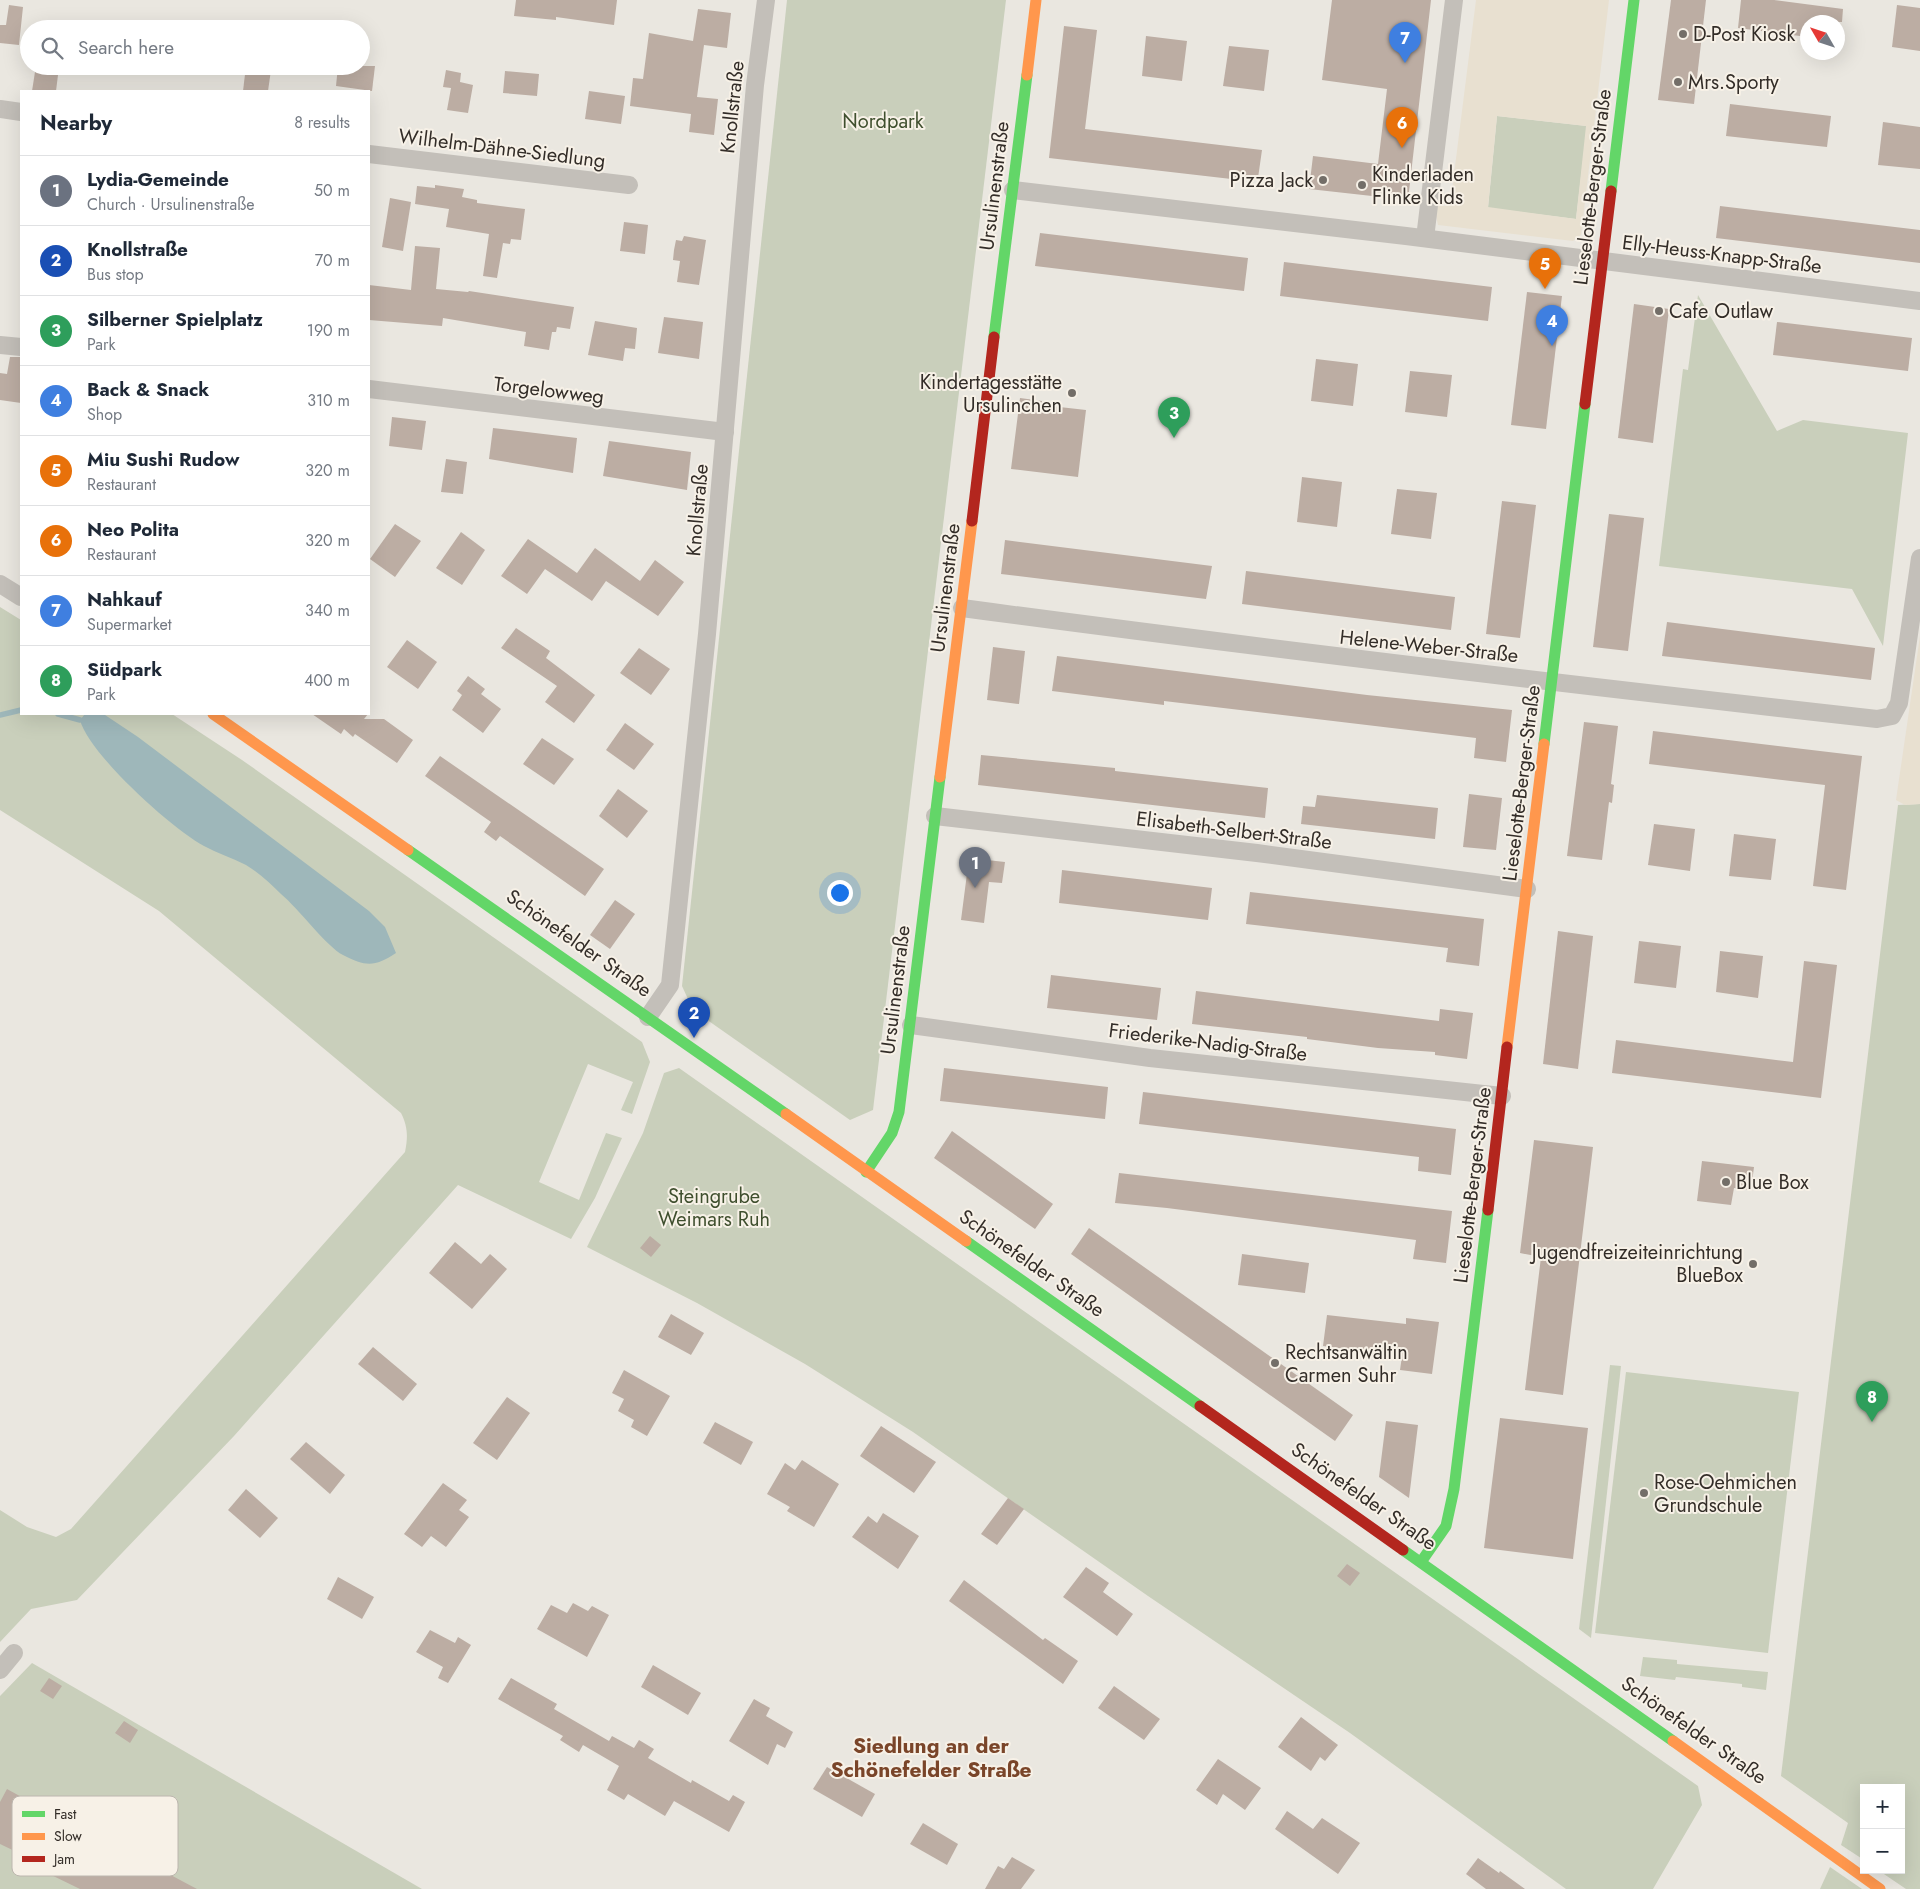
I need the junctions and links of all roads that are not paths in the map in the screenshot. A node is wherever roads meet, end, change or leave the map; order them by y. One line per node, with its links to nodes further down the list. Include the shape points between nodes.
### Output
1 (766, 0): 16 (street, Knollstraße, via 755,85)
2 (1036, 0): 9 (street, Ursulinenstraße)
3 (1454, 0): 10 (street)
4 (1634, 0): 11 (street, Lieselotte-Berger-Straße)
5 (0, 109): 6 (street)
6 (20, 112)
7 (370, 154): 8 (street, Wilhelm-Dähne-Siedlung)
8 (629, 185)
9 (1013, 190): 10 (street, Elly-Heuss-Knapp-Straße); 20 (street, Ursulinenstraße)
10 (1425, 238): 11 (street, Elly-Heuss-Knapp-Straße)
11 (1601, 260): 12 (street, Elly-Heuss-Knapp-Straße); 21 (street, Lieselotte-Berger-Straße)
12 (1920, 301)
13 (0, 345): 14 (street)
14 (20, 347)
15 (370, 389): 16 (street, Torgelowweg)
16 (725, 432): 25 (street, Knollstraße, via 670,985)
17 (1920, 558): 21 (street, Helene-Weber-Straße, via 1899,703 1892,716 1869,718)
18 (0, 584): 19 (street)
19 (20, 595)
20 (962, 608): 21 (street, Helene-Weber-Straße, via 1344,658); 23 (street, Ursulinenstraße)
21 (1552, 680): 24 (street, Lieselotte-Berger-Straße)
22 (214, 715): 25 (street, Schönefelder Straße)
23 (935, 816): 24 (street, Elisabeth-Selbert-Straße, via 1257,853); 26 (street, Ursulinenstraße)
24 (1527, 889): 27 (street, Lieselotte-Berger-Straße)
25 (648, 1018): 28 (street, Schönefelder Straße)
26 (911, 1025): 27 (street, Friederike-Nadig-Straße, via 1150,1058); 28 (street, Ursulinenstraße, via 897,1121)
27 (1502, 1096): 29 (street, Lieselotte-Berger-Straße, via 1454,1489 1446,1526)
28 (866, 1172): 29 (street, Schönefelder Straße)
29 (1421, 1562): 32 (street, Schönefelder Straße)
30 (14, 1653): 31 (street)
31 (0, 1670)
32 (1880, 1889)

